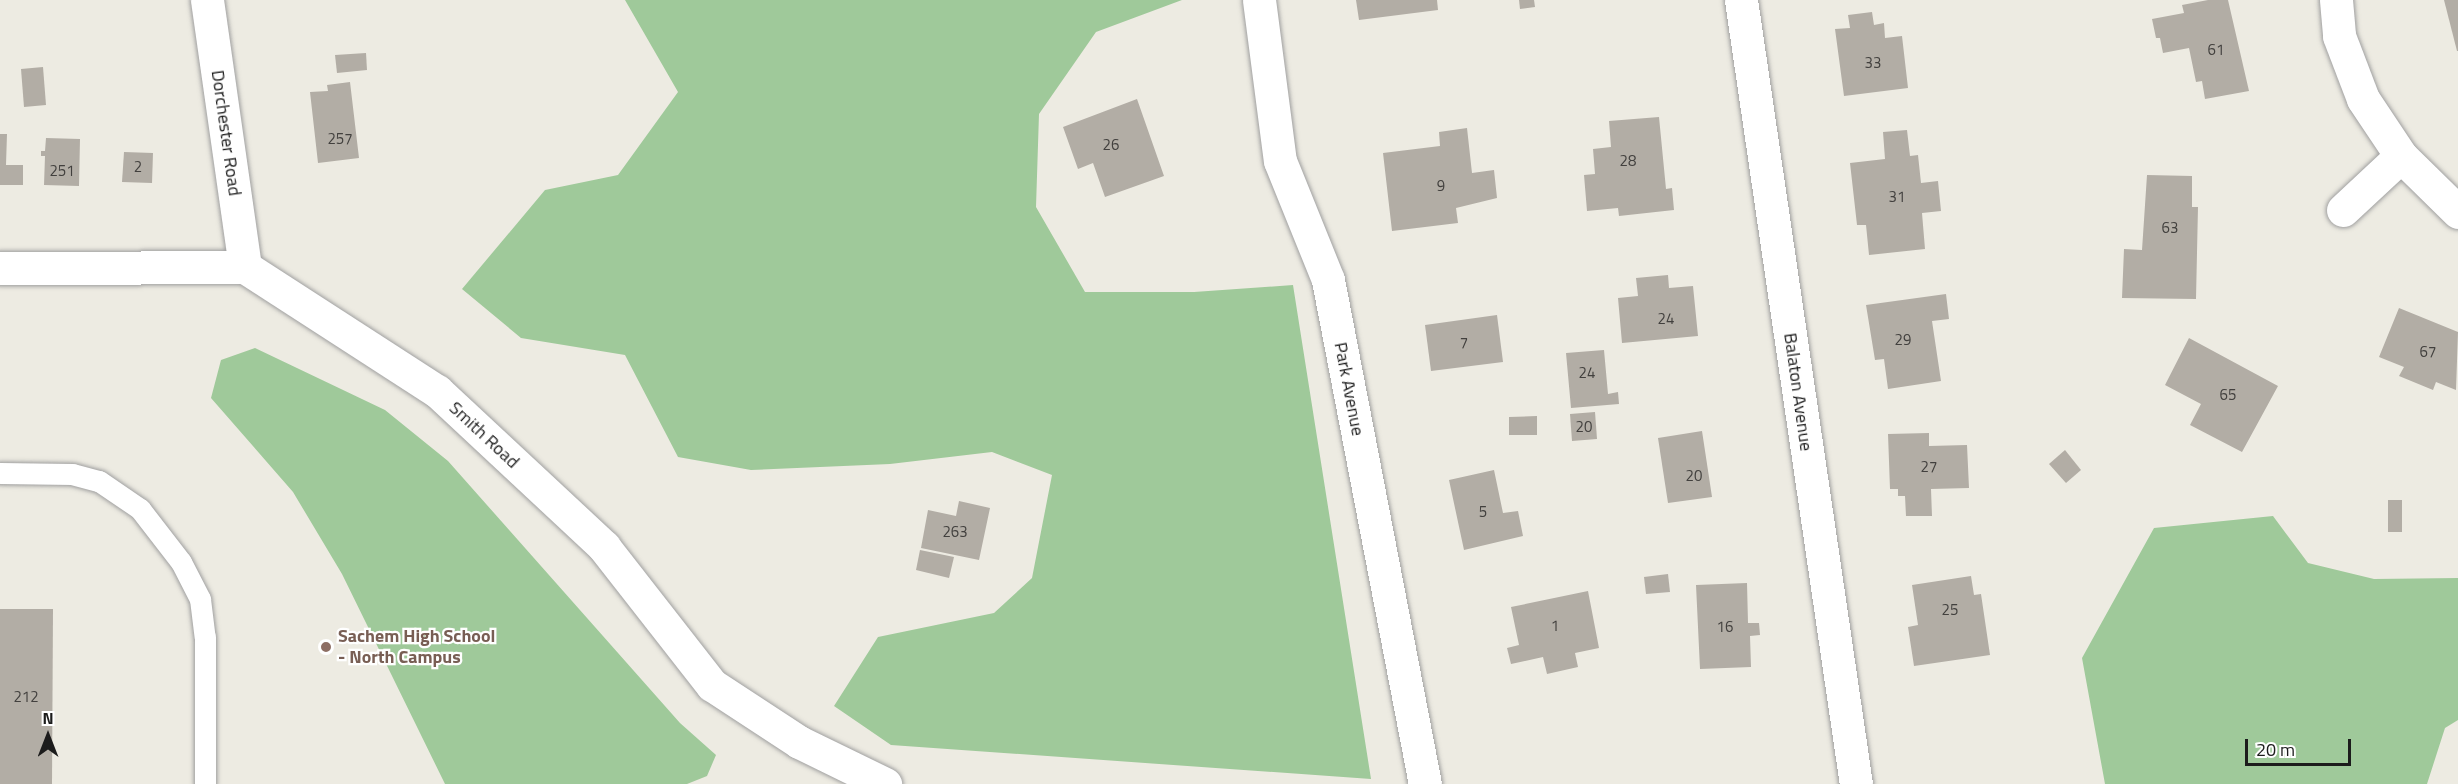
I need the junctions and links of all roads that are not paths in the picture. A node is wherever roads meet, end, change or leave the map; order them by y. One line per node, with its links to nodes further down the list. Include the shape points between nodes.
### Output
1 (207, 0): 8 (street, Dorchester Road)
2 (1259, 0): 13 (street, Park Avenue, via 1280,160 1328,280)
3 (1741, 0): 14 (street, Balaton Avenue)
4 (2336, 0): 5 (street, via 2339,36 2363,99)
5 (2401, 156): 6 (street); 7 (street)
6 (2343, 210)
7 (2458, 212)
8 (245, 267): 9 (street); 12 (street, Smith Road, via 437,391 604,547 712,685 799,742)
9 (0, 268)
10 (0, 473): 11 (lane, via 72,474 99,481 140,509 180,562 200,599 205,638)
11 (205, 784)
12 (885, 784)
13 (1425, 784)
14 (1856, 784)

